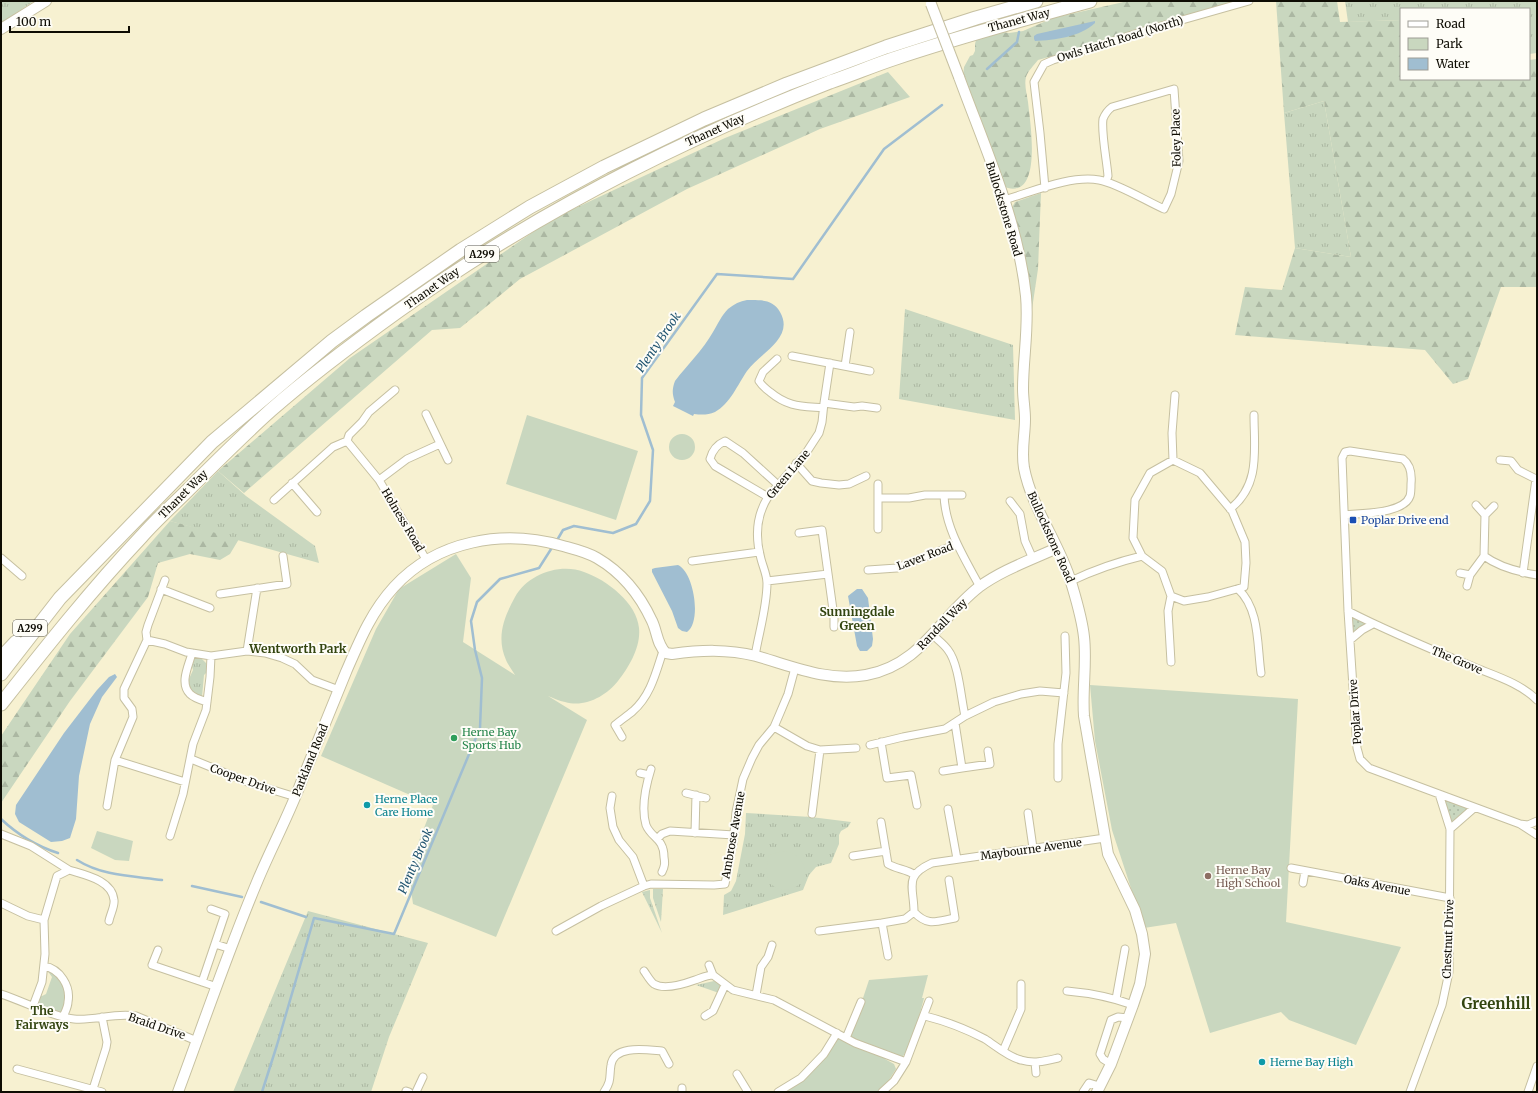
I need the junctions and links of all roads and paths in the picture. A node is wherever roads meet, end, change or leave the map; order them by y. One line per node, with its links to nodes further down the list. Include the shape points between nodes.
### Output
1 (46, 1): 6 (street)
2 (1036, 1): 75 (highway, Thanet Way / A299, via 886,47 711,116 604,167 473,242 332,341 212,442)
3 (1090, 1): 91 (highway, Thanet Way / A299, via 980,31 891,60 759,111 612,179 470,261 376,327 272,410 142,536)
4 (1249, 1): 8 (street, Owls Hatch Road (North), via 1147,30 1044,64 1034,82)
5 (931, 2): 9 (street, Bullockstone Road, bridge)
6 (1, 29)
7 (1106, 182): 7 (street, Foley Place, via 1108,176 1103,125 1108,109 1174,89 1179,161 1171,194 1164,209); 8 (street, via 1082,179)
8 (1045, 188): 9 (street)
9 (1004, 200): 49 (street, Bullockstone Road, via 1017,247 1026,297 1023,390 1025,420 1022,453 1028,484)
10 (850, 332): 14 (street)
11 (792, 356): 13 (street)
12 (777, 360): 18 (street, via 763,372 759,381 762,385 787,403)
13 (830, 363): 14 (street); 18 (street, Green Lane)
14 (845, 366): 15 (street)
15 (870, 371)
16 (395, 390): 22 (street, via 369,412)
17 (1175, 395): 25 (street)
18 (824, 406): 19 (street); 27 (street, Green Lane, via 819,433)
19 (877, 408)
20 (426, 414): 23 (street)
21 (1254, 415): 42 (street, via 1252,477 1246,491)
22 (347, 441): 30 (street, Holness Road); 31 (street, via 333,447)
23 (440, 444): 24 (street); 30 (street, Holness Road, via 406,459)
24 (448, 460)
25 (1173, 460): 42 (street, via 1200,473); 52 (street, via 1150,473 1135,500 1133,538)
26 (1500, 460): 29 (street, via 1511,462 1518,470)
27 (796, 464): 28 (street, via 812,481 820,483 849,484); 32 (street, Green Lane)
28 (866, 476)
29 (1537, 479): 60 (street)
30 (379, 480): 56 (street, Holness Road)
31 (292, 483): 38 (street); 43 (street)
32 (777, 484): 36 (street, Green Lane); 36 (street, via 743,453 725,442 711,452 710,459 715,466)
33 (878, 484): 37 (street)
34 (944, 495): 35 (street); 37 (street); 48 (street, Laver Road, via 947,518)
35 (962, 495)
36 (768, 497): 50 (street, Green Lane, via 758,522)
37 (878, 498): 46 (street)
38 (274, 500)
39 (1010, 501): 55 (street, via 1020,514 1025,540)
40 (1476, 505): 45 (street)
41 (1494, 506): 45 (street)
42 (1230, 508): 72 (street, via 1245,542 1244,587)
43 (317, 512)
44 (1345, 515): 44 (street, Poplar Drive, via 1343,454 1350,451 1403,459 1406,462 1412,478 1410,496 1406,502 1393,510); 77 (street, Poplar Drive)
45 (1485, 515): 53 (street)
46 (878, 529)
47 (799, 533): 61 (street, via 822,530)
48 (957, 544): 58 (street, Laver Road, via 898,568); 68 (street, Laver Road)
49 (1057, 548): 55 (street, Randall Way); 67 (street, Bullockstone Road)
50 (759, 552): 57 (street); 66 (street, Green Lane)
51 (283, 556): 70 (street, via 287,584)
52 (1142, 556): 67 (street, via 1095,570); 74 (street, via 1162,571)
53 (1484, 556): 60 (street, via 1494,564); 62 (street)
54 (1, 558): 64 (street)
55 (1033, 560): 68 (street, Randall Way)
56 (427, 561): 84 (street, Parkland Road, via 455,548 485,540 506,538 544,541 594,556 616,571 634,590 653,622); 95 (street, Parkland Road, via 394,586 376,608)
57 (692, 561)
58 (868, 570)
59 (1460, 573): 62 (street)
60 (1523, 573): 63 (street)
61 (828, 574): 66 (street); 79 (street)
62 (1470, 575): 69 (street)
63 (1537, 575)
64 (22, 576)
65 (165, 580): 71 (street)
66 (767, 581): 88 (street, Green Lane)
67 (1071, 581): 138 (street, Bullockstone Road, via 1084,636 1084,716)
68 (980, 586): 80 (street, Randall Way, via 958,606)
69 (1467, 586)
70 (257, 588): 73 (street); 85 (street)
71 (161, 589): 76 (street); 82 (street, via 146,632)
72 (1238, 589): 74 (street, via 1184,601); 93 (street, via 1249,604 1254,618)
73 (220, 594)
74 (1172, 596): 90 (street, via 1168,611)
75 (60, 598): 89 (highway, A299); 94 (highway, Thanet Way / A299)
76 (210, 608)
77 (1348, 611): 78 (street, The Grove); 83 (street, Poplar Drive)
78 (1373, 624): 83 (street); 97 (street, The Grove, via 1505,680 1528,691)
79 (834, 626)
80 (933, 635): 92 (street, Randall Way, via 902,661 866,675 833,676); 101 (street, via 944,644 952,657)
81 (1065, 636): 96 (street)
82 (147, 640): 86 (street); 111 (street, via 124,689 124,698 132,709 133,717)
83 (1350, 640): 118 (street, Poplar Drive, via 1357,748 1360,759 1369,768)
84 (661, 648): 88 (street, Randall Way, via 672,654 710,650); 104 (street, via 651,687 633,711 615,724)
85 (247, 651): 87 (street); 95 (street, via 282,658 295,664 312,680)
86 (192, 653): 87 (street); 98 (street, via 186,674 186,688 195,698)
87 (210, 656): 98 (street)
88 (755, 656): 92 (street, Randall Way)
89 (1, 658)
90 (1171, 662)
91 (31, 666): 99 (highway, Thanet Way / A299); 100 (highway, A299)
92 (794, 668): 103 (street, Ambrose Avenue, via 788,694)
93 (1261, 673)
94 (1, 674)
95 (338, 690): 121 (street, Parkland Road)
96 (1064, 693): 101 (street, via 1040,691 1021,694 994,702); 115 (street, via 1058,744)
97 (1537, 700)
98 (207, 702): 110 (street, via 193,744)
99 (1, 704)
100 (1, 713)
101 (965, 716): 102 (street)
102 (955, 723): 105 (street, via 945,729); 112 (street)
103 (774, 727): 108 (street, via 796,741); 135 (street, Ambrose Avenue, via 759,745 743,779)
104 (622, 737)
105 (881, 742): 106 (street); 123 (street, via 887,778 911,775)
106 (870, 745)
107 (856, 748): 108 (street)
108 (820, 750): 128 (street)
109 (988, 750): 112 (street, via 990,764)
110 (191, 759): 116 (street); 121 (street, Cooper Drive, via 250,783)
111 (115, 760): 116 (street); 124 (street)
112 (962, 768): 113 (street)
113 (943, 771)
114 (640, 773): 139 (street, via 650,772 644,811 647,826)
115 (1058, 778)
116 (184, 782): 137 (street, via 183,794)
117 (686, 793): 120 (street)
118 (1439, 794): 125 (street, Poplar Drive); 132 (street, Chestnut Drive)
119 (612, 796): 151 (street, via 610,808 613,827 619,840 633,857)
120 (696, 796): 122 (street); 133 (street)
121 (296, 797): 163 (street, Parkland Road, via 256,884)
122 (706, 798)
123 (917, 805)
124 (107, 806)
125 (1474, 808): 131 (street, Poplar Drive); 132 (street)
126 (948, 809): 143 (street)
127 (1028, 813): 140 (street)
128 (812, 814)
129 (1537, 821): 131 (street, Poplar Drive, via 1528,825)
130 (881, 822): 141 (street)
131 (1520, 824): 136 (street, Poplar Drive)
132 (1450, 829): 152 (street, Chestnut Drive)
133 (695, 833): 135 (street); 139 (street, via 670,831)
134 (1, 834): 145 (street, via 31,846)
135 (734, 835): 151 (street, Ambrose Avenue, via 725,884)
136 (1537, 835)
137 (170, 836)
138 (1105, 838): 140 (street, Maybourne Avenue); 181 (street, Bullockstone Road, via 1108,854 1134,910 1142,934 1144,968)
139 (657, 839): 147 (street, via 664,847 665,866)
140 (1033, 848): 143 (street, Maybourne Avenue)
141 (886, 852): 142 (street); 148 (street, via 888,864)
142 (853, 856)
143 (957, 859): 148 (street, Maybourne Avenue, via 932,863 920,868)
144 (1291, 868): 146 (street, Oaks Avenue)
145 (69, 870): 156 (street, via 57,876); 157 (street, via 101,881 110,889 115,900)
146 (1305, 871): 150 (street); 152 (street, Oaks Avenue)
147 (662, 872)
148 (915, 875): 155 (street, via 910,885)
149 (949, 880): 155 (street, via 955,918 930,922 921,920)
150 (1303, 883)
151 (644, 886): 159 (street, Ambrose Avenue)
152 (1450, 898): 212 (street, Chestnut Drive, via 1449,972 1442,1004)
153 (1, 903): 156 (street, via 28,916)
154 (211, 909): 161 (street, via 225,914)
155 (914, 912): 158 (street, via 905,919)
156 (44, 920): 168 (street)
157 (109, 921)
158 (882, 923): 160 (street); 166 (street)
159 (556, 931)
160 (819, 931)
161 (215, 944): 163 (street); 171 (street)
162 (772, 945): 177 (street, via 761,968)
163 (231, 949): 174 (street, Parkland Road)
164 (1125, 949): 178 (street)
165 (158, 950): 171 (street, via 152,965)
166 (888, 956)
167 (709, 964): 170 (street)
168 (44, 966): 182 (street, via 42,982); 185 (street, via 57,971 67,986 69,999)
169 (644, 971): 170 (street, via 652,983 661,986)
170 (713, 975): 173 (street)
171 (202, 982): 174 (street)
172 (1021, 984): 191 (street, via 1021,1009)
173 (724, 985): 177 (street, via 733,990); 183 (street, via 713,1011)
174 (217, 987): 190 (street, Parkland Road)
175 (1067, 991): 178 (street)
176 (1, 994): 182 (street, Braid Drive)
177 (756, 995): 188 (street, via 774,1000)
178 (1116, 999): 181 (street)
179 (929, 1001): 184 (street)
180 (861, 1002): 189 (street)
181 (1133, 1005): 187 (street, Bullockstone Road)
182 (33, 1006): 185 (street, Braid Drive)
183 (704, 1016)
184 (925, 1016): 191 (street, via 974,1034); 193 (street)
185 (63, 1017): 186 (street, Braid Drive)
186 (102, 1017): 190 (street, Braid Drive, via 113,1014 136,1016); 203 (street, via 107,1042)
187 (1128, 1018): 196 (street, Bullockstone Road); 196 (street, via 1112,1020 1106,1034 1100,1054)
188 (837, 1033): 189 (street); 209 (street, via 824,1054 801,1078)
189 (846, 1038): 193 (street)
190 (197, 1041): 205 (street, Parkland Road)
191 (1003, 1051): 194 (street, via 1020,1060)
192 (1058, 1058): 194 (street)
193 (906, 1062): 210 (street, via 894,1081)
194 (1035, 1062): 199 (street)
195 (669, 1064): 207 (street, via 662,1051 624,1051 616,1056 611,1064 611,1078)
196 (1111, 1064): 202 (street, Bullockstone Road)
197 (1537, 1066): 213 (street)
198 (17, 1069): 203 (street)
199 (1036, 1073)
200 (737, 1074): 208 (street)
201 (423, 1077): 206 (street)
202 (1098, 1089): 211 (street, Bullockstone Road, via 1089,1083)
203 (93, 1090): 204 (street)
204 (102, 1092)
205 (178, 1092)
206 (416, 1092)
207 (604, 1092)
208 (748, 1092)
209 (778, 1092)
210 (882, 1092)
211 (1083, 1092)
212 (1410, 1092)
213 (1528, 1092)

